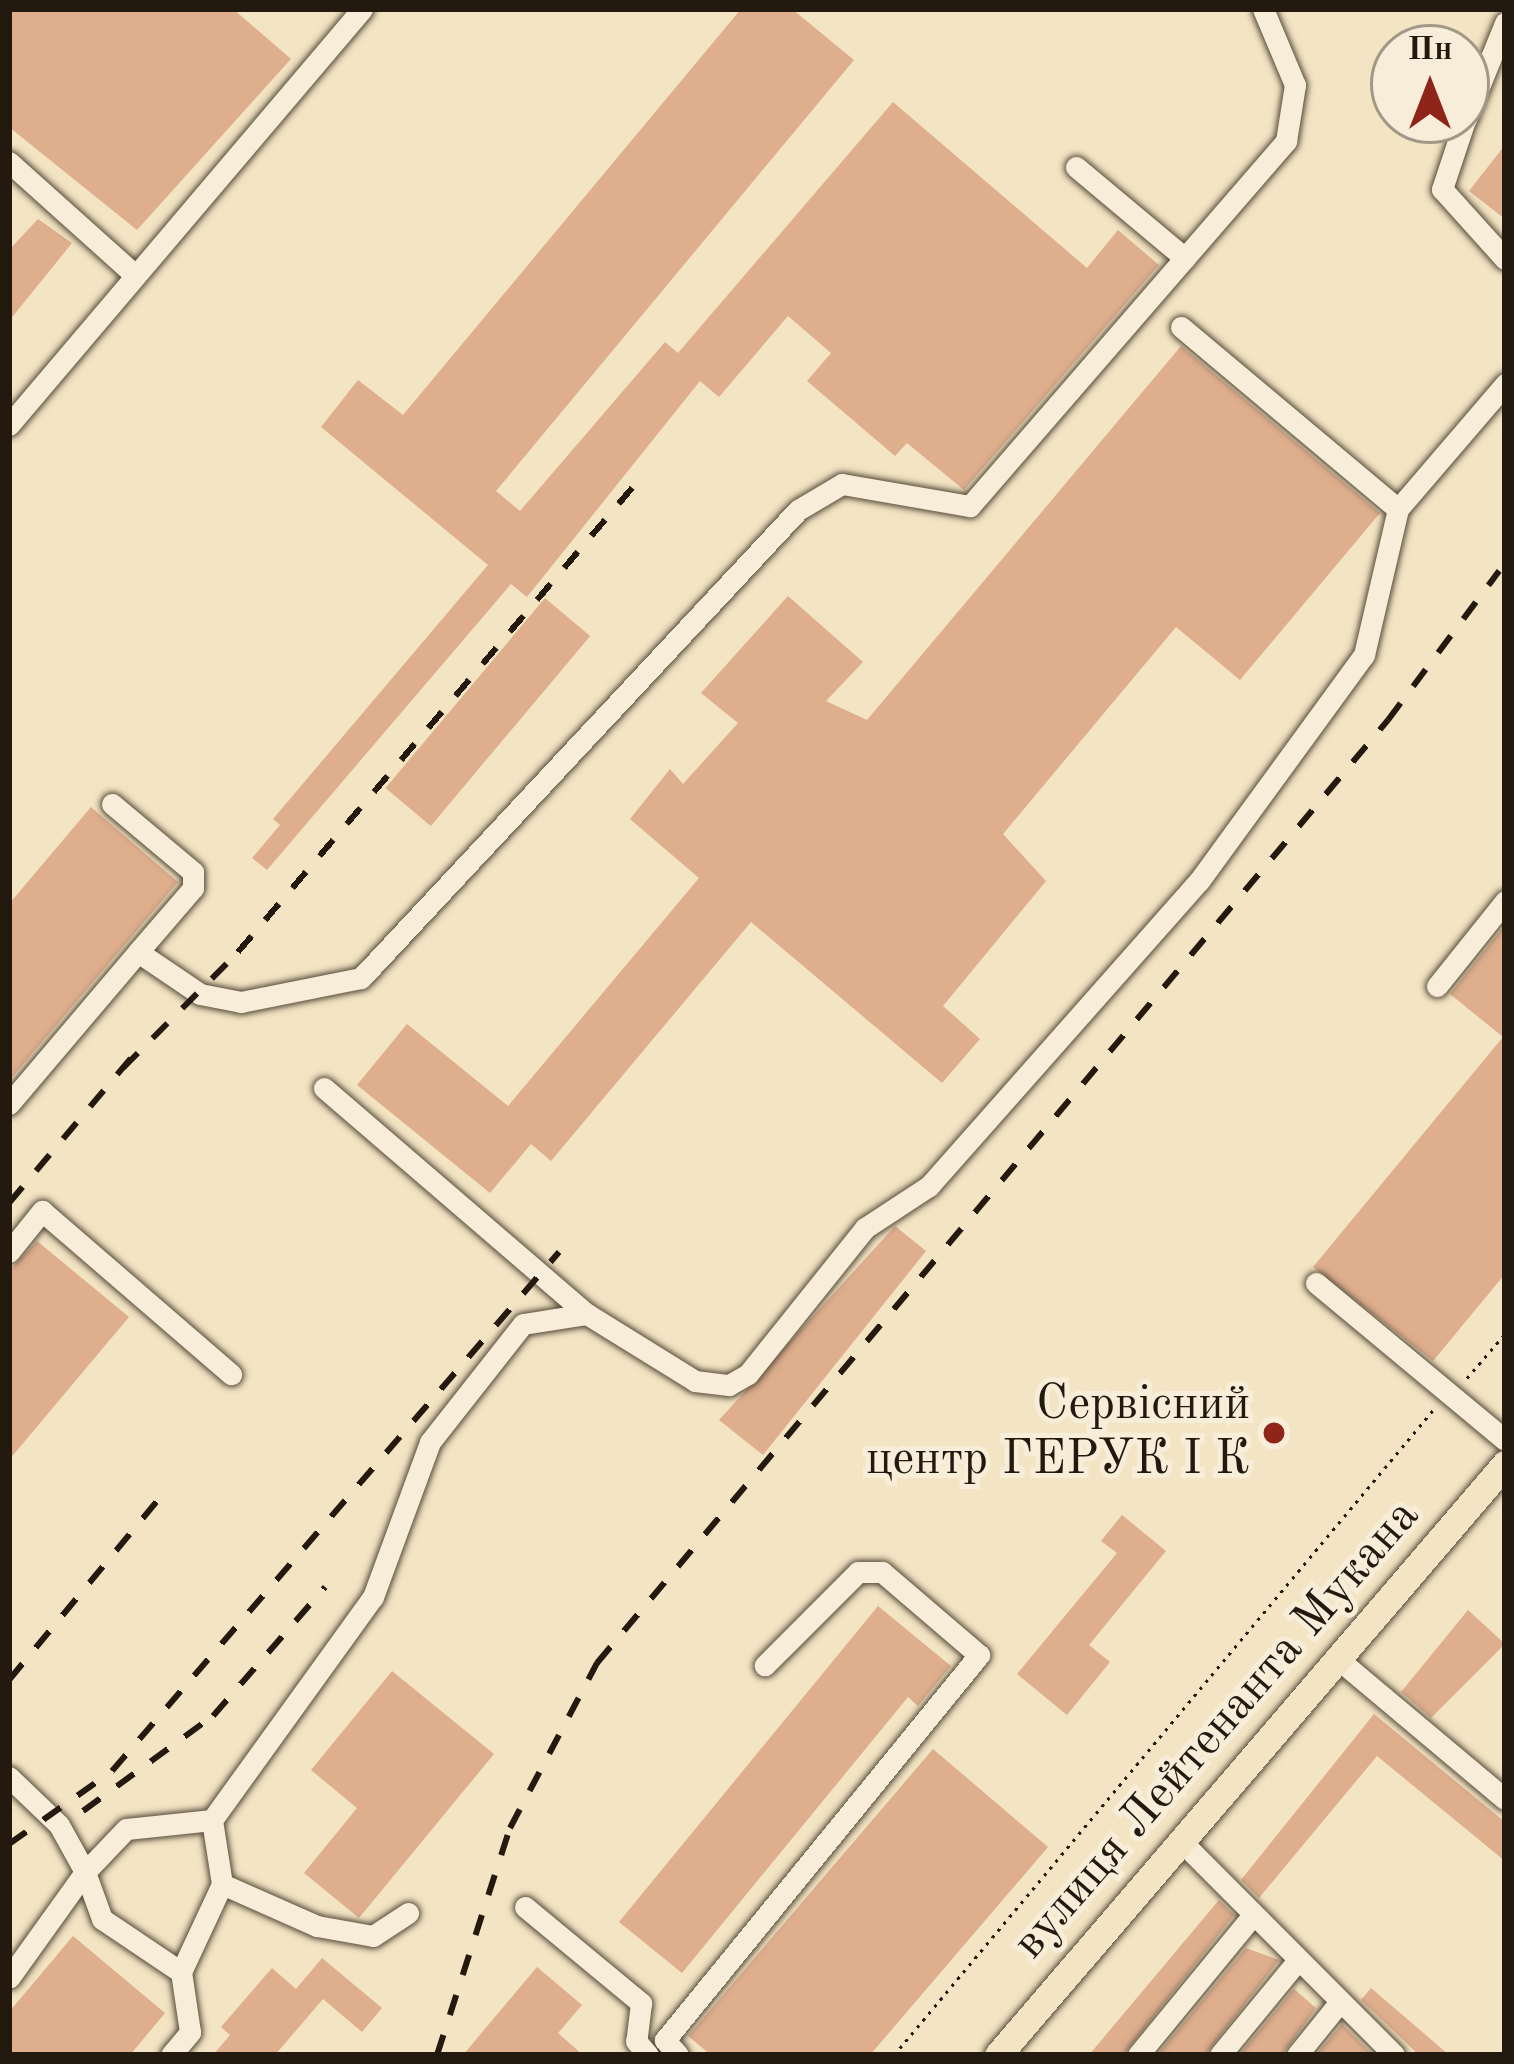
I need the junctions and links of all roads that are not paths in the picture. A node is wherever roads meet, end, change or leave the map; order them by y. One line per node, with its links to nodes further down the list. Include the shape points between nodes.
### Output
1 (362, 9): 10 (street)
2 (1263, 9): 8 (street, via 1296,113 1286,141)
3 (1505, 23): 4 (street)
4 (1490, 60)
5 (1458, 144): 9 (street, via 1442,189)
6 (9, 162): 10 (street)
7 (1076, 167): 8 (street)
8 (1185, 258): 17 (street, via 970,506 842,484 798,510 361,978 242,1002 200,994)
9 (1505, 259)
10 (135, 275): 13 (street)
11 (1181, 327): 14 (street)
12 (1505, 384): 14 (street)
13 (9, 425)
14 (1398, 509): 23 (street, via 1364,655 1226,845 929,1186 866,1228 748,1374 729,1385 695,1381)
15 (112, 805): 17 (street, via 193,872 193,888)
16 (1505, 901): 18 (street)
17 (138, 952): 20 (street)
18 (1436, 986)
19 (324, 1088): 23 (street)
20 (9, 1104)
21 (9, 1252): 24 (street, via 42,1210)
22 (1316, 1283): 25 (street)
23 (586, 1314): 31 (street, via 523,1324 430,1442 373,1598)
24 (231, 1374)
25 (1505, 1440)
26 (1505, 1464): 27 (main road, вулиця Лейтенанта Мукана)
27 (1338, 1658): 30 (street); 32 (main road, вулиця Лейтенанта Мукана)
28 (765, 1665): 45 (street, via 858,1573 882,1573 979,1655 665,2040)
29 (9, 1777): 33 (street, via 58,1825)
30 (1505, 1799)
31 (212, 1820): 33 (street, via 126,1828); 34 (street)
32 (1181, 1841): 37 (street); 46 (main road, вулиця Лейтенанта Мукана)
33 (85, 1872): 39 (street, via 102,1919); 40 (street)
34 (222, 1884): 36 (street, via 317,1926 373,1936); 39 (street)
35 (524, 1907): 44 (street, via 640,2003 635,2041)
36 (408, 1912)
37 (1249, 1920): 38 (street); 47 (street)
38 (1294, 1965): 41 (street); 48 (street)
39 (181, 1972): 43 (street, via 190,2032)
40 (9, 1978)
41 (1339, 2003): 42 (street); 49 (street)
42 (1391, 2054)
43 (171, 2055)
44 (648, 2055)
45 (678, 2055)
46 (998, 2055)
47 (1138, 2055)
48 (1220, 2055)
49 (1297, 2055)

